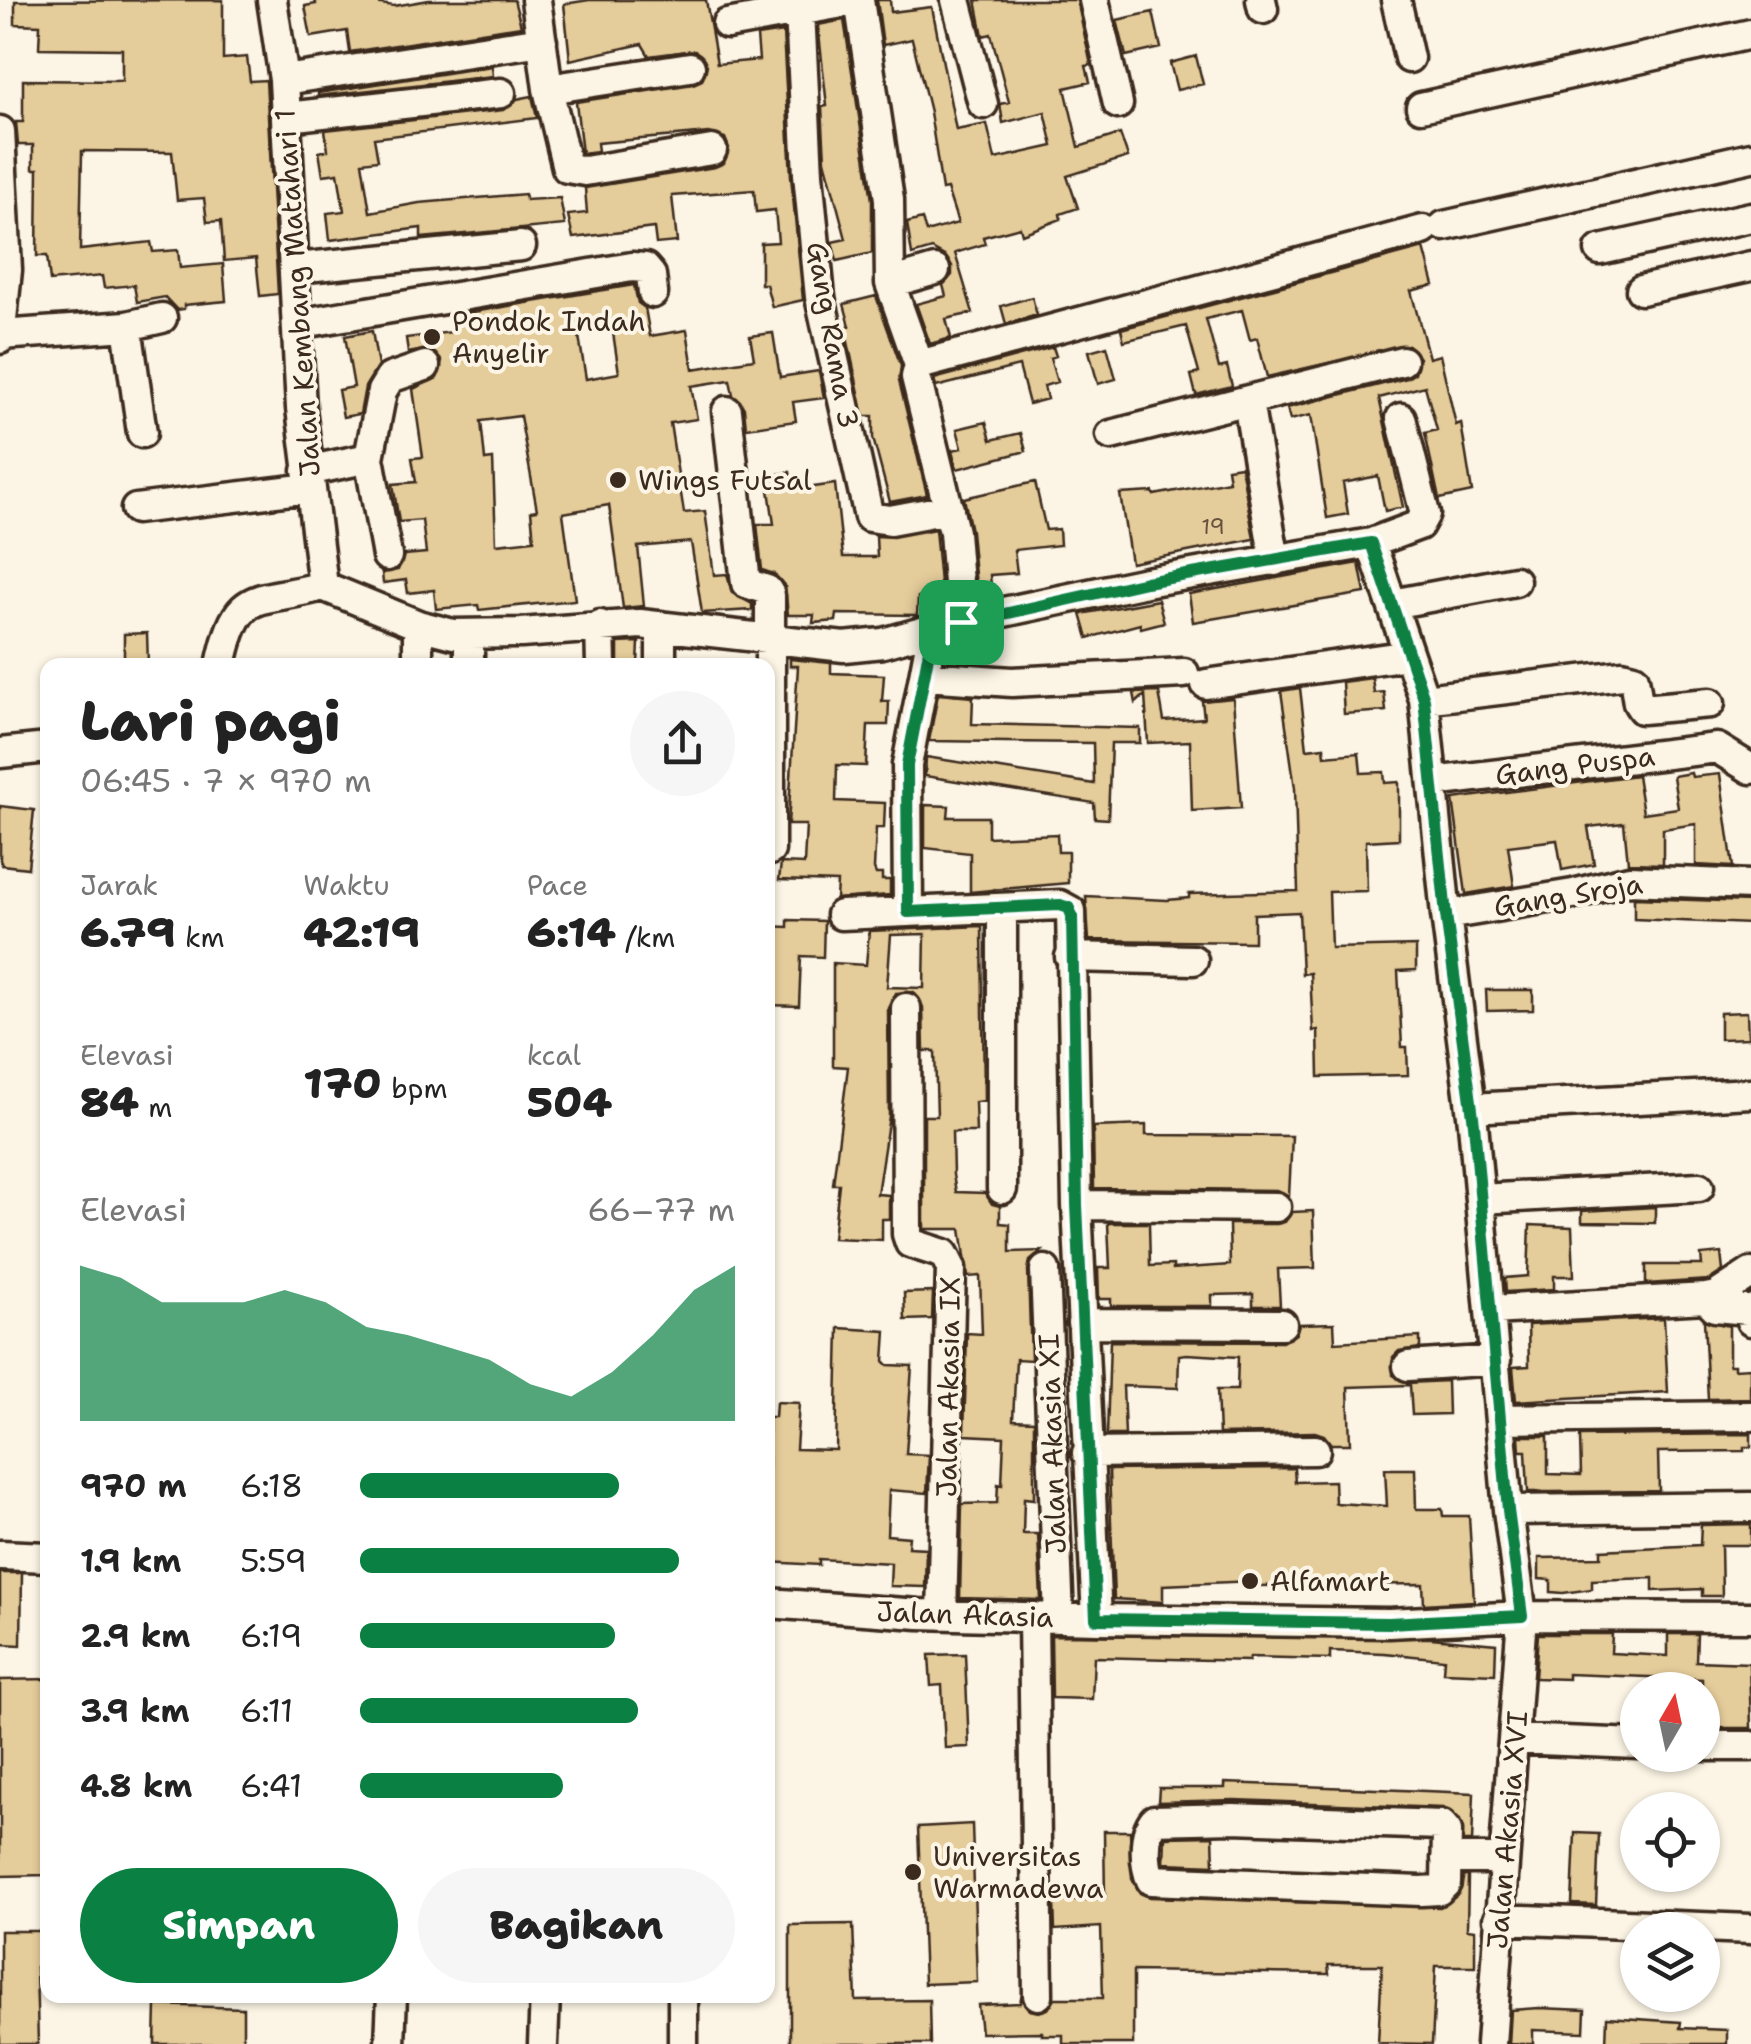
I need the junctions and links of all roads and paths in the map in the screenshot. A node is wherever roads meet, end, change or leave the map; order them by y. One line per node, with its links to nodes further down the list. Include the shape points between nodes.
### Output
1 (272, 0): 13 (street, Jalan Kembang Matahari 1)
2 (536, 0): 10 (street)
3 (859, 0): 7 (street); 29 (street, via 889,199)
4 (956, 0): 16 (street)
5 (1094, 0): 17 (street)
6 (1396, 0): 11 (street)
7 (800, 11): 8 (street); 46 (street, Gang Rama 3, via 820,298 869,517 890,520)
8 (726, 24)
9 (1751, 34): 18 (street)
10 (542, 41): 13 (street); 14 (street)
11 (1410, 58)
12 (690, 67): 14 (street)
13 (284, 80): 19 (street, Jalan Kembang Matahari 1)
14 (548, 89): 21 (street, via 563,159 573,171)
15 (501, 93): 19 (street)
16 (983, 104)
17 (1118, 104)
18 (1421, 107)
19 (286, 117): 27 (street, Jalan Kembang Matahari 1)
20 (0, 131): 35 (street, via 7,270)
21 (712, 150)
22 (1751, 157): 38 (street, via 1433,228)
23 (1751, 217): 25 (street)
24 (521, 246): 27 (street)
25 (1600, 250)
26 (1751, 266): 30 (street)
27 (296, 268): 33 (street, Jalan Kembang Matahari 1)
28 (935, 270): 29 (street)
29 (890, 282): 38 (street)
30 (1641, 290)
31 (653, 293): 33 (street, via 651,275 632,267)
32 (162, 318): 34 (street)
33 (297, 324): 45 (street, Jalan Kembang Matahari 1)
34 (127, 326): 35 (street); 42 (street)
35 (0, 337)
36 (1402, 361): 39 (street)
37 (425, 366): 44 (street, via 390,378 382,390)
38 (920, 366): 46 (street, via 916,378)
39 (1248, 402): 43 (street); 50 (street)
40 (727, 411): 60 (street, via 746,583 769,591)
41 (1401, 418): 48 (street, via 1425,514)
42 (142, 433)
43 (1111, 435)
44 (368, 458): 45 (street); 49 (street)
45 (308, 479): 47 (street); 52 (street, Jalan Kembang Matahari 1)
46 (949, 508): 54 (street)
47 (136, 509)
48 (1371, 543): 50 (street); 53 (street, Jalan Akasia XVI)
49 (387, 556)
50 (1275, 561): 54 (street)
51 (1515, 581): 53 (street)
52 (323, 586): 56 (street); 62 (street, via 240,607)
53 (1392, 604): 61 (street, Jalan Akasia XVI)
54 (961, 622): 58 (street)
55 (600, 624): 57 (street); 59 (street); 65 (street)
56 (418, 625): 59 (street); 63 (street)
57 (661, 626): 60 (street); 66 (street)
58 (933, 630): 60 (street, via 844,648); 68 (street)
59 (469, 636): 64 (street)
60 (768, 638): 67 (street)
61 (1409, 655): 68 (street, via 1195,678 1012,682); 69 (street, Jalan Akasia XVI)
62 (222, 658)
63 (418, 658)
64 (469, 658)
65 (601, 658)
66 (661, 658)
67 (768, 658)
68 (925, 676): 77 (street, via 907,765)
69 (1424, 699): 70 (street, via 1622,676 1634,678 1642,709); 74 (street, Jalan Akasia XVI)
70 (1710, 703)
71 (40, 749): 72 (street)
72 (0, 752)
73 (1751, 770): 74 (street, Gang Puspa, via 1717,748)
74 (1433, 782): 79 (street, Jalan Akasia XVI)
75 (1751, 884): 79 (street, Gang Sroja, via 1629,880)
76 (1002, 910): 77 (street); 80 (street, via 1066,905 1072,916); 86 (street)
77 (908, 912): 78 (street)
78 (841, 915)
79 (1446, 915): 84 (street, Jalan Akasia XVI)
80 (1070, 956): 81 (street); 88 (street)
81 (1193, 960)
82 (906, 1008): 108 (street, Jalan Akasia IX, via 907,1234 910,1243 944,1254 951,1268)
83 (1751, 1093): 84 (street)
84 (1471, 1108): 87 (street, Jalan Akasia XVI)
85 (1699, 1187): 87 (street)
86 (1002, 1189)
87 (1480, 1199): 93 (street, Jalan Akasia XVI)
88 (1077, 1205): 89 (street); 95 (street)
89 (1276, 1207)
90 (1046, 1270): 110 (street, Jalan Akasia XI)
91 (1751, 1272): 92 (street)
92 (1706, 1298): 93 (street); 94 (street, via 1715,1306 1748,1310)
93 (1492, 1310): 97 (street, Jalan Akasia XVI)
94 (1751, 1321)
95 (1082, 1323): 96 (street); 102 (street)
96 (1282, 1324)
97 (1496, 1360): 98 (street); 100 (street, Jalan Akasia XVI)
98 (1408, 1366)
99 (1751, 1416): 100 (street)
100 (1501, 1419): 104 (street, Jalan Akasia XVI)
101 (1315, 1450): 102 (street)
102 (1087, 1453): 112 (street)
103 (1751, 1507): 104 (street)
104 (1508, 1510): 109 (street, Jalan Akasia XVI)
105 (0, 1555): 106 (street)
106 (40, 1557)
107 (775, 1603): 108 (street, Jalan Akasia)
108 (942, 1615): 110 (street, Jalan Akasia)
109 (1522, 1616): 111 (street, Jalan Akasia); 112 (street, Jalan Akasia, via 1389,1623); 113 (street, Jalan Akasia XVI)
110 (1046, 1617): 112 (street, Jalan Akasia); 121 (street, Jalan Akasia XI)
111 (1751, 1617)
112 (1096, 1619)
113 (1514, 1739): 114 (street); 118 (street, Jalan Akasia XVI)
114 (1620, 1743)
115 (1720, 1746): 116 (street)
116 (1751, 1746)
117 (1446, 1859): 117 (street, via 1442,1825 1160,1818 1147,1832 1147,1874 1159,1882 1433,1891 1446,1883); 118 (street)
118 (1504, 1859): 119 (street, Jalan Akasia XVI)
119 (1498, 1919): 120 (street); 128 (street, Jalan Akasia XVI)
120 (1751, 1929)
121 (1038, 1995)
122 (392, 2003): 125 (street)
123 (545, 2003): 126 (street)
124 (683, 2003): 127 (street)
125 (390, 2044)
126 (543, 2044)
127 (683, 2044)
128 (1491, 2044)

